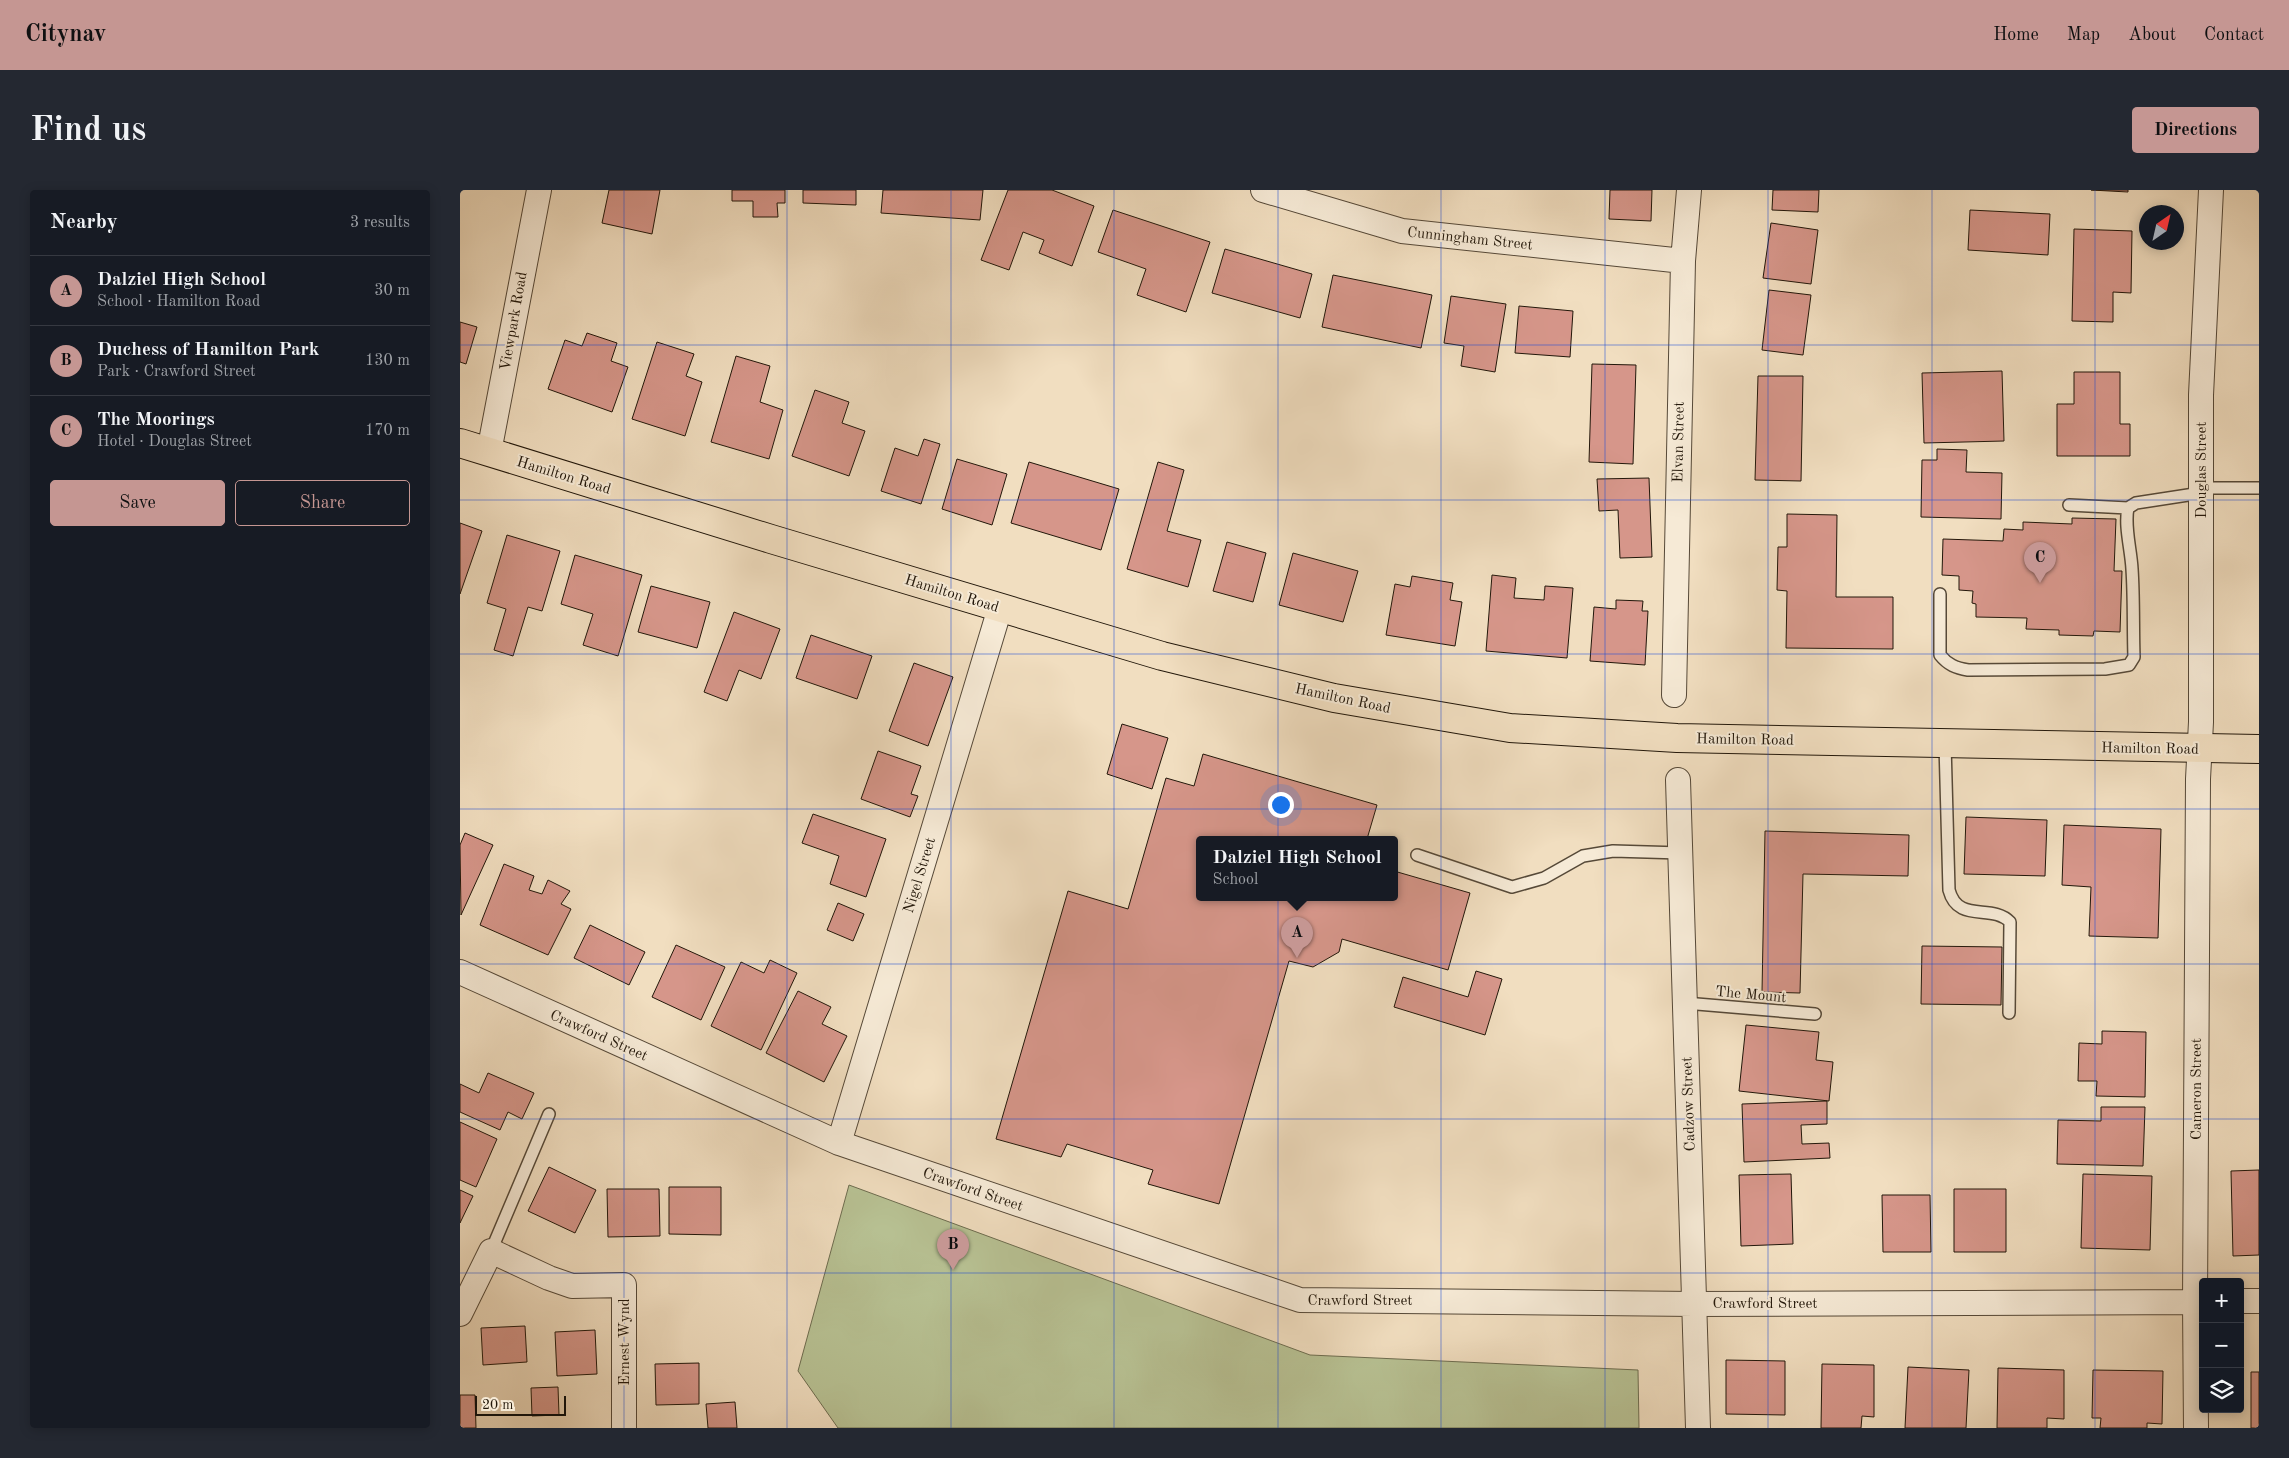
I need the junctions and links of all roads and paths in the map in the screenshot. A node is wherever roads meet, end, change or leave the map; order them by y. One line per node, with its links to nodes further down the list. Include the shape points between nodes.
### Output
1 (539, 190): 7 (street, Viewpark Road)
2 (1263, 190): 5 (street, Cunningham Street, via 1402,231)
3 (1688, 190): 5 (street, Elvan Street)
4 (2211, 190): 9 (street, Douglas Street, via 2201,395)
5 (1682, 261): 14 (street, Elvan Street)
6 (460, 442): 7 (main road, Hamilton Road)
7 (489, 452): 13 (main road, Hamilton Road)
8 (2259, 488): 9 (lane)
9 (2201, 490): 11 (lane, via 2136,503); 16 (street, Douglas Street)
10 (2069, 505): 11 (lane)
11 (2128, 508): 12 (lane, via 2125,519 2131,551 2134,628 2134,657 2129,665 2105,670 1968,670 1955,667 1940,656)
12 (1940, 594)
13 (1000, 608): 15 (main road, Hamilton Road, via 1162,656 1334,698 1510,728 1677,738); 26 (street, Nigel Street)
14 (1674, 695)
15 (1945, 744): 16 (main road, Hamilton Road); 23 (lane, via 1951,900 1966,910 2005,916 2010,922)
16 (2200, 749): 17 (main road, Hamilton Road); 28 (street, Cameron Street)
17 (2259, 749)
18 (1678, 780): 19 (street, Cadzow Street)
19 (1681, 853): 20 (lane, via 1613,851 1583,856 1544,878 1512,887); 22 (street, Cadzow Street)
20 (1417, 855)
21 (460, 972): 26 (street, Crawford Street)
22 (1685, 1003): 24 (lane, The Mount); 32 (street, Cadzow Street)
23 (2010, 1012)
24 (1815, 1014)
25 (550, 1114): 27 (lane)
26 (838, 1143): 32 (street, Crawford Street, via 1300,1300)
27 (491, 1252): 33 (street); 34 (street, Ernest Wynd, via 572,1286 624,1285)
28 (2199, 1278)
29 (2244, 1301): 30 (street)
30 (2259, 1301)
31 (2199, 1302): 32 (street, Crawford Street); 36 (street, Cameron Street)
32 (1694, 1304): 35 (street, Cadzow Street)
33 (460, 1314)
34 (624, 1428)
35 (1698, 1428)
36 (2196, 1428)

